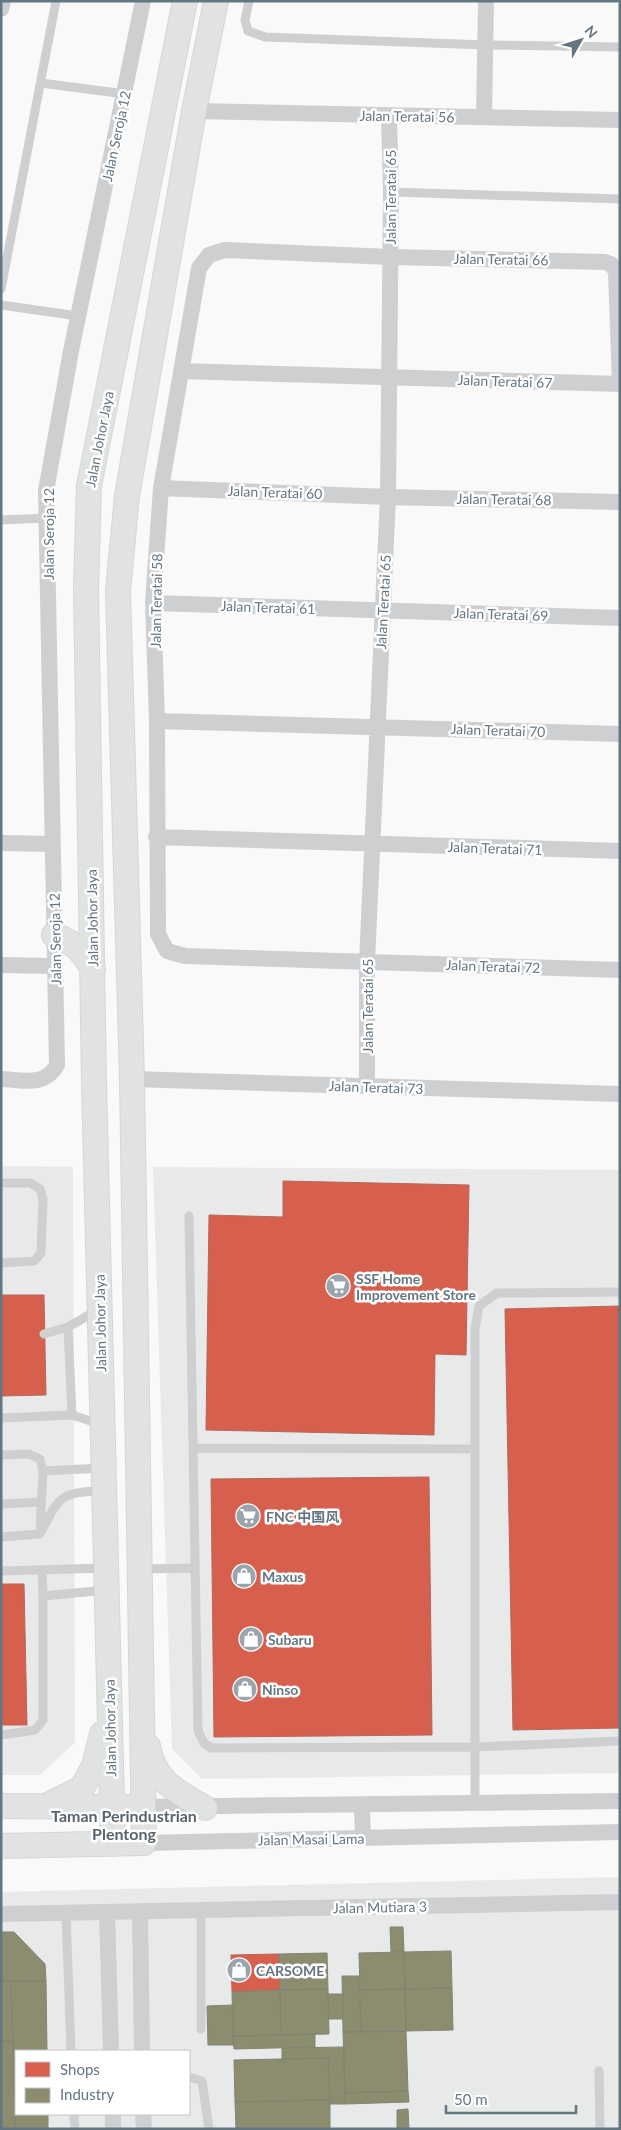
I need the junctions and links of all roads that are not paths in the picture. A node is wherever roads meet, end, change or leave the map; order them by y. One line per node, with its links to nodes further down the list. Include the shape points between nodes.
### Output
1 (3, 1): 8 (street)
2 (56, 1): 11 (lane)
3 (143, 1): 12 (street, Jalan Seroja 12)
4 (185, 1): 48 (main road, Jalan Johor Jaya, via 89,486 86,589)
5 (216, 1): 13 (main road)
6 (249, 1): 9 (lane, via 245,20 248,31 265,37)
7 (486, 1): 9 (street)
8 (1, 9)
9 (486, 45): 10 (lane); 15 (street)
10 (620, 47)
11 (41, 83): 12 (lane); 21 (lane)
12 (125, 94): 23 (street, Jalan Seroja 12)
13 (194, 111): 14 (street, Jalan Teratai 56); 50 (main road, via 127,496 118,591)
14 (389, 116): 15 (street, Jalan Teratai 56); 17 (street, Jalan Teratai 65)
15 (484, 117): 16 (street, Jalan Teratai 56)
16 (620, 120)
17 (391, 192): 18 (lane); 20 (street, Jalan Teratai 65)
18 (620, 199)
19 (209, 255): 20 (street, Jalan Teratai 66, via 225,250); 24 (street, Jalan Teratai 58, via 199,268)
20 (391, 257): 25 (street, Jalan Teratai 65); 26 (street, Jalan Teratai 66, via 611,264 616,271)
21 (1, 289)
22 (1, 305): 23 (lane)
23 (78, 316): 30 (street, Jalan Seroja 12, via 46,491)
24 (181, 370): 25 (street, Jalan Teratai 67); 27 (street, Jalan Teratai 58)
25 (390, 376): 26 (street, Jalan Teratai 67); 28 (street, Jalan Teratai 65)
26 (620, 385)
27 (161, 488): 28 (street, Jalan Teratai 60); 32 (street, Jalan Teratai 58)
28 (388, 497): 29 (street, Jalan Teratai 68); 33 (street, Jalan Teratai 65)
29 (620, 502)
30 (47, 518): 31 (lane); 40 (street, Jalan Seroja 12)
31 (1, 520)
32 (154, 603): 33 (street, Jalan Teratai 61); 35 (street, Jalan Teratai 58)
33 (383, 610): 34 (street, Jalan Teratai 69); 36 (street, Jalan Teratai 65)
34 (620, 618)
35 (157, 721): 36 (street, Jalan Teratai 70); 38 (street, Jalan Teratai 58)
36 (376, 727): 37 (street, Jalan Teratai 70); 41 (street, Jalan Teratai 65)
37 (620, 734)
38 (156, 837): 41 (street, Jalan Teratai 71); 44 (street, Jalan Teratai 58, via 158,934)
39 (1, 843): 40 (street)
40 (53, 844): 43 (street, Jalan Seroja 12)
41 (371, 844): 42 (street, Jalan Teratai 71); 45 (street, Jalan Teratai 65)
42 (620, 851)
43 (54, 935): 47 (street, Jalan Seroja 12); 48 (main road, via 69,940 82,950)
44 (167, 951): 45 (street, Jalan Teratai 72, via 185,956)
45 (367, 962): 49 (street, Jalan Teratai 72); 52 (street, Jalan Teratai 65)
46 (1, 965): 47 (street)
47 (55, 966): 51 (street, Jalan Seroja 12, via 57,1065 52,1075 42,1080)
48 (93, 969): 58 (main road, Jalan Johor Jaya)
49 (620, 970)
50 (132, 1079): 52 (street, Jalan Teratai 73); 74 (main road)
51 (1, 1080)
52 (367, 1086): 53 (street, Jalan Teratai 73)
53 (620, 1094)
54 (1, 1183): 56 (lane, via 31,1183 40,1189 43,1199 41,1253 34,1261)
55 (189, 1216): 64 (lane)
56 (1, 1263)
57 (620, 1292): 65 (lane, via 496,1293 480,1306 475,1329)
58 (100, 1308): 59 (lane); 63 (main road, Jalan Johor Jaya)
59 (68, 1327): 60 (lane); 61 (lane)
60 (44, 1334)
61 (72, 1415): 62 (lane); 63 (lane)
62 (1, 1418)
63 (103, 1425): 68 (main road, Jalan Johor Jaya)
64 (193, 1448): 65 (lane); 73 (lane)
65 (475, 1449): 83 (lane)
66 (1, 1455): 67 (lane, via 29,1454 40,1459)
67 (43, 1471): 68 (lane); 69 (lane)
68 (104, 1480): 71 (lane, via 58,1502); 77 (main road, Jalan Johor Jaya)
69 (41, 1502): 70 (lane); 71 (lane)
70 (1, 1504)
71 (40, 1534): 72 (lane)
72 (1, 1537)
73 (196, 1568): 74 (lane); 83 (lane, via 198,1731 204,1743 211,1748)
74 (139, 1569): 80 (main road)
75 (1, 1571): 76 (lane)
76 (42, 1571): 77 (lane); 78 (lane)
77 (107, 1579): 78 (lane); 79 (main road, Jalan Johor Jaya)
78 (43, 1596): 81 (lane, via 43,1720 35,1730)
79 (110, 1703): 87 (main road, via 94,1766 82,1788); 89 (main road, Jalan Johor Jaya)
80 (141, 1705): 90 (main road); 91 (main road, via 151,1763 161,1778)
81 (1, 1735)
82 (620, 1741): 83 (lane)
83 (475, 1747): 85 (lane)
84 (620, 1801): 85 (street)
85 (475, 1803): 88 (street)
86 (1, 1806): 87 (main road)
87 (46, 1806): 89 (main road)
88 (362, 1806): 91 (street); 93 (street)
89 (112, 1807): 90 (main road); 95 (main road, Jalan Johor Jaya)
90 (143, 1807): 91 (street); 94 (main road)
91 (205, 1808)
92 (620, 1832): 93 (street, Jalan Masai Lama)
93 (363, 1838): 94 (street, Jalan Masai Lama)
94 (144, 1843): 95 (main road, Jalan Masai Lama)
95 (113, 1844): 96 (main road, Jalan Masai Lama)
96 (1, 1846)
97 (620, 1902): 98 (street, Jalan Mutiara 3)
98 (201, 1911): 100 (street, Jalan Mutiara 3); 103 (lane)
99 (107, 1912): 100 (street, Jalan Mutiara 3); 101 (street, Jalan Mutiara 3); 105 (street)
100 (140, 1912): 106 (street)
101 (66, 1913): 102 (street, Jalan Mutiara 3); 104 (lane)
102 (1, 1914)
103 (201, 2029)
104 (71, 2050)
105 (111, 2050)
106 (142, 2050)
107 (599, 2071): 116 (lane)
108 (190, 2077): 115 (lane, via 202,2081)
109 (74, 2115): 112 (lane)
110 (113, 2115): 113 (street)
111 (143, 2115): 114 (street)
112 (75, 2129)
113 (113, 2129)
114 (144, 2129)
115 (209, 2129)
116 (600, 2129)

